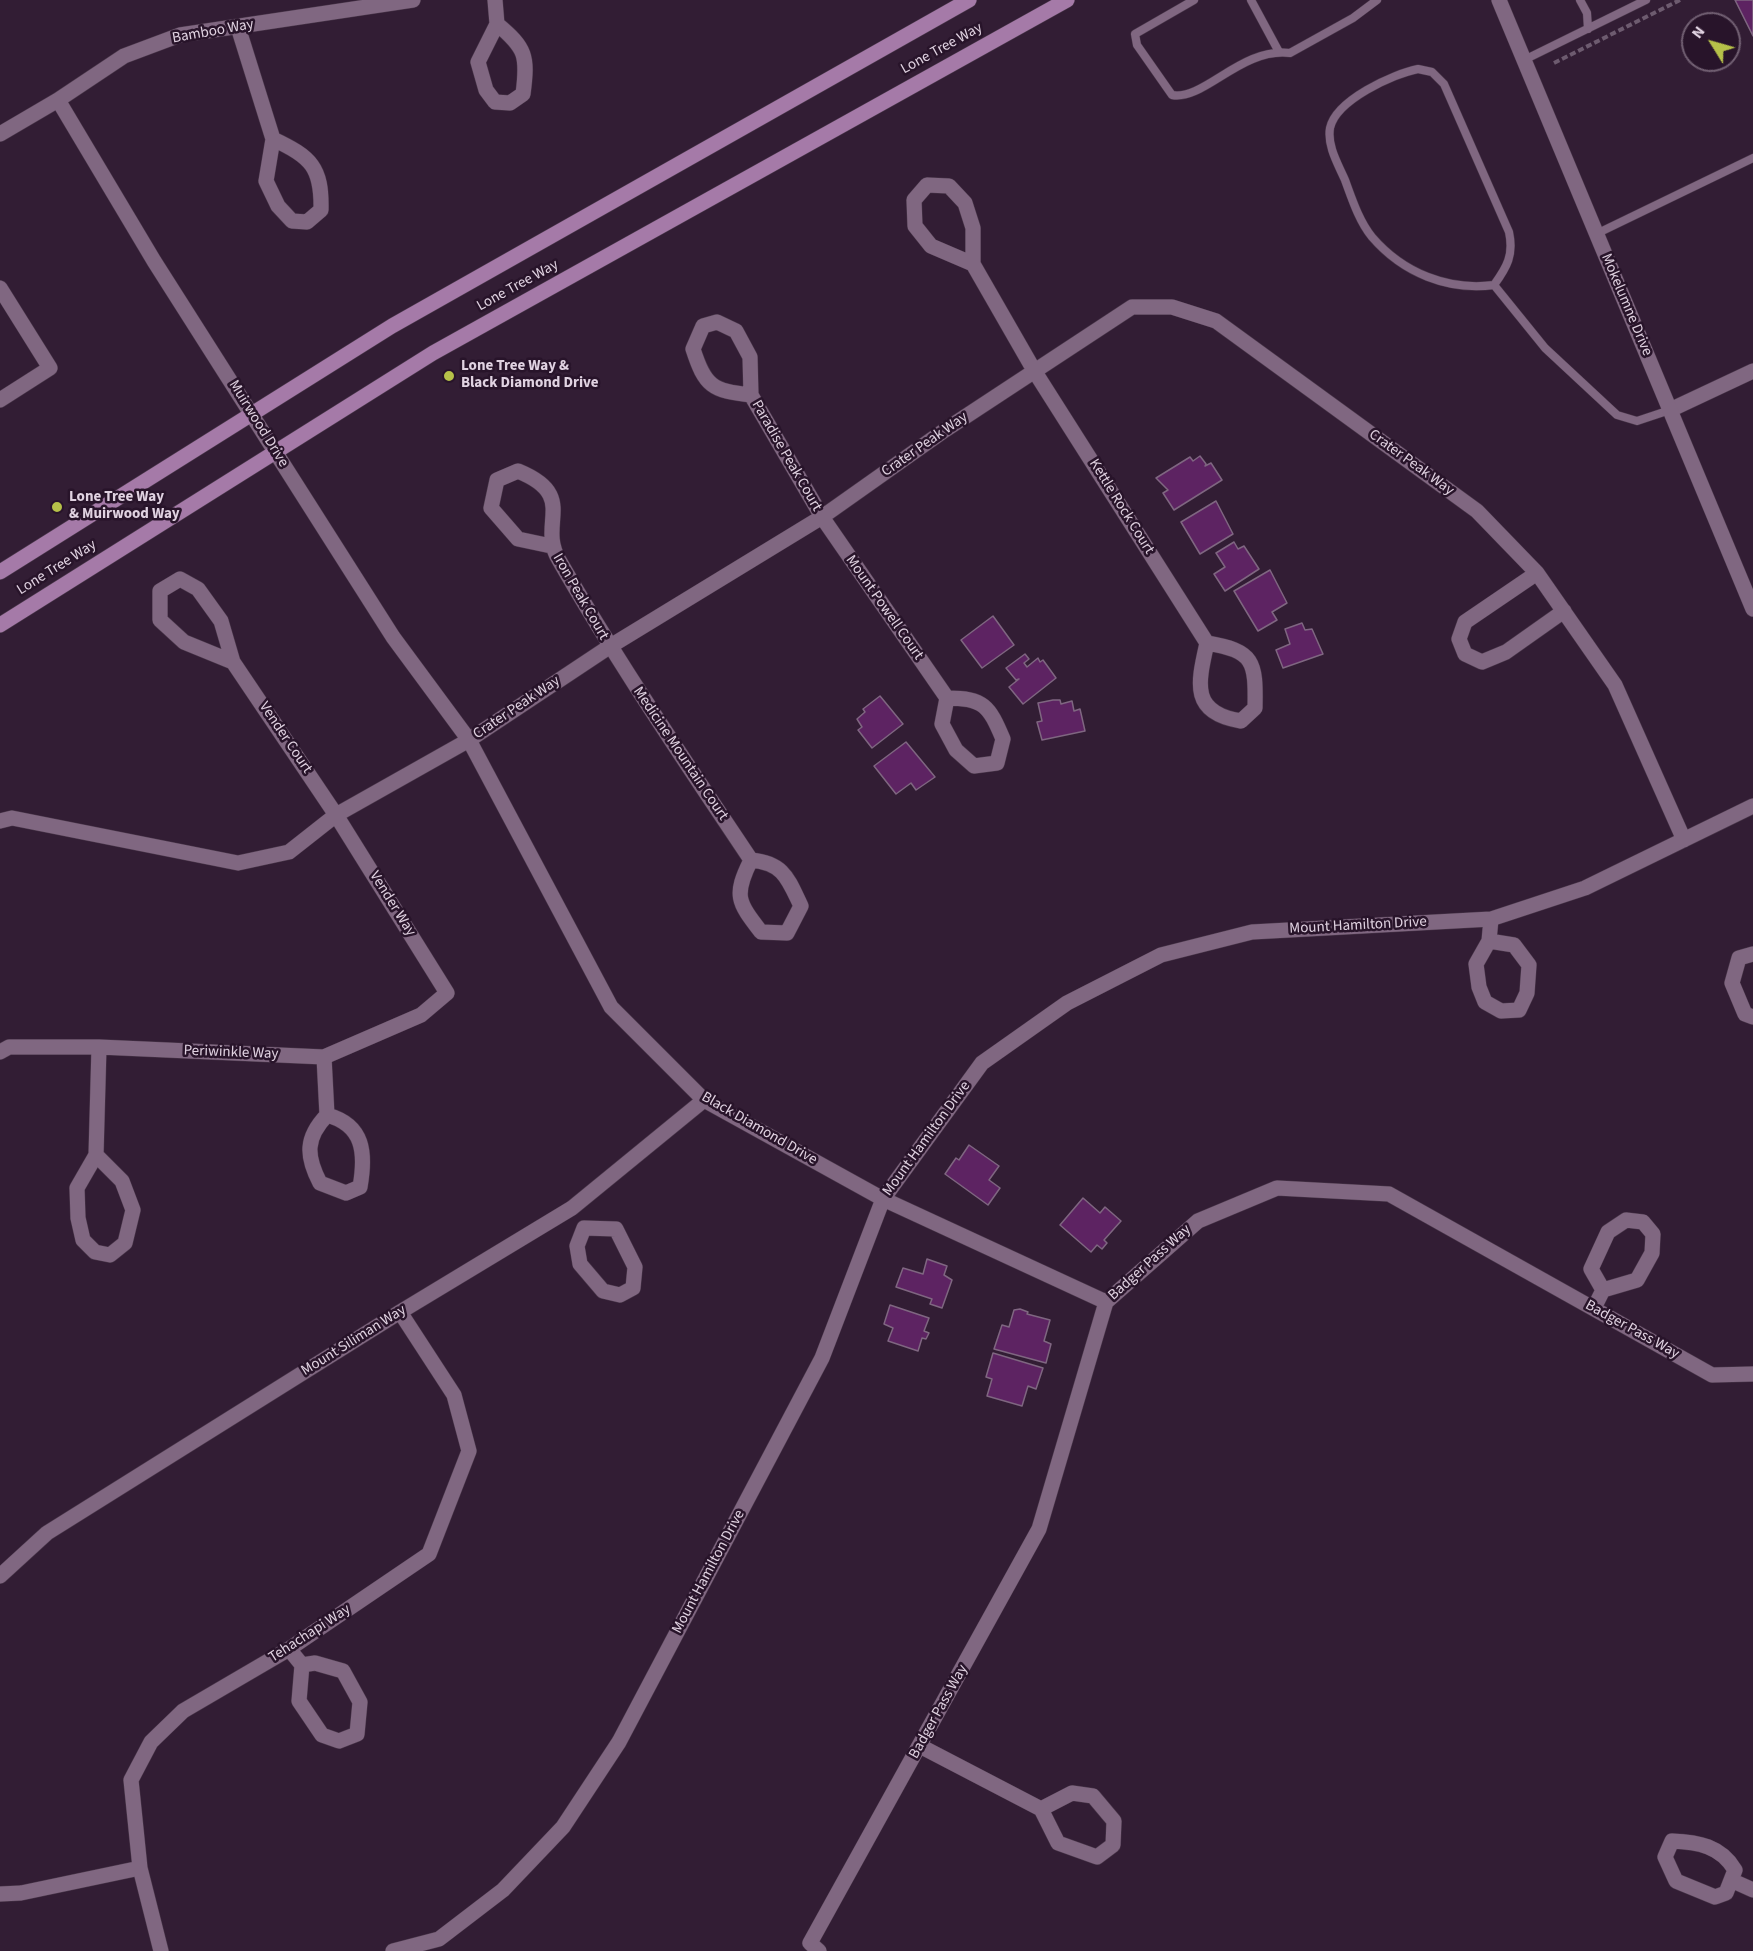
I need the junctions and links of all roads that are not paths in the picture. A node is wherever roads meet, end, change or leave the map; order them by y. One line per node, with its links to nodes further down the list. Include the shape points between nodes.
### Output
1 (413, 0): 13 (street, Bamboo Way)
2 (495, 0): 12 (street)
3 (969, 0): 30 (main road, Lone Tree Way, via 392,326)
4 (1067, 0): 31 (main road, Lone Tree Way, via 434,353)
5 (1194, 0): 15 (lane, via 1135,34 1137,45 1168,92 1180,97 1257,55)
6 (1251, 0): 15 (lane)
7 (1377, 0): 11 (lane)
8 (1499, 0): 16 (street, Mokelumne Drive)
9 (1580, 0): 14 (lane, via 1587,13)
10 (1646, 0): 14 (lane)
11 (1365, 3): 15 (lane, via 1353,18 1290,53)
12 (497, 24): 12 (street, via 478,62 486,90 495,102 510,103 523,94 526,69 518,42)
13 (238, 27): 17 (street, Bamboo Way, via 180,35 124,56); 19 (street)
14 (1588, 29): 16 (lane)
15 (1279, 52)
16 (1524, 60): 21 (street, Mokelumne Drive)
17 (58, 100): 18 (street, Bamboo Way); 30 (street, Muirwood Drive, via 154,261)
18 (0, 134)
19 (273, 139): 19 (street, via 266,181 278,206 292,221 307,222 321,210 321,189 314,165 301,152)
20 (1753, 158): 21 (lane)
21 (1596, 234): 29 (street, Mokelumne Drive)
22 (973, 264): 22 (street, via 973,228 965,203 949,186 927,185 914,200 915,226 931,246); 26 (street, Kettle Rock Court)
23 (1494, 285): 23 (lane, via 1470,288 1442,284 1414,271 1372,237 1361,221 1330,146 1330,127 1339,111 1354,98 1402,72 1418,69 1432,72 1444,84 1509,232 1512,248 1508,266); 29 (lane, via 1545,348 1617,415 1637,421)
24 (0, 288): 28 (street, via 50,368)
25 (1753, 371): 29 (street)
26 (1035, 372): 32 (street, Crater Peak Way); 35 (street, Crater Peak Way, via 1132,307 1172,307 1216,321 1477,511); 39 (street, Kettle Rock Court)
27 (751, 395): 27 (street, Paradise Peak Court, via 750,357 736,331 717,322 703,326 693,349 702,376 723,392); 32 (street, Paradise Peak Court)
28 (0, 400)
29 (1670, 410): 36 (street, Mokelumne Drive)
30 (253, 415): 31 (street, Muirwood Drive); 34 (main road, Lone Tree Way)
31 (276, 453): 38 (main road, Lone Tree Way); 43 (street, Muirwood Drive, via 393,637)
32 (822, 517): 40 (street, Crater Peak Way); 42 (street, Mount Powell Court)
33 (551, 546): 33 (street, Iron Peak Court, via 555,505 538,479 518,471 497,480 491,508 518,538); 40 (street, Iron Peak Court)
34 (0, 572)
35 (1537, 573): 37 (street, Crater Peak Way); 37 (street, via 1465,622 1459,639 1465,654 1482,662 1490,659)
36 (1753, 609)
37 (1564, 611): 47 (street, Crater Peak Way, via 1615,685)
38 (0, 625)
39 (1207, 643): 39 (street, via 1199,681 1208,708 1220,718 1241,721 1255,708 1256,676 1246,655 1234,648)
40 (609, 647): 43 (street, Crater Peak Way); 48 (street, Medicine Mountain Court)
41 (233, 662): 41 (street, Vender Court, via 221,621 198,589 180,579 160,591 160,620 184,642); 45 (street, Vender Court)
42 (947, 698): 42 (street, via 942,724 956,750 974,766 997,763 1003,739 986,708 971,698)
43 (470, 740): 45 (street, Crater Peak Way); 57 (street, Black Diamond Drive, via 611,1007)
44 (1753, 806): 47 (street, Mount Hamilton Drive)
45 (336, 815): 46 (street, Crater Peak Way, via 289,852 238,863 12,818); 52 (street, Vender Way)
46 (0, 821)
47 (1684, 840): 49 (street, Mount Hamilton Drive, via 1585,888)
48 (751, 860): 48 (street, via 739,883 742,908 761,932 787,933 801,906 787,875 769,862)
49 (1491, 920): 50 (street); 60 (street, Mount Hamilton Drive, via 1252,932 1161,955 1067,1003 982,1063)
50 (1489, 941): 50 (street, via 1476,964 1485,1002 1502,1011 1519,1010 1527,993 1529,965 1514,945)
51 (1753, 954): 53 (street, via 1739,958 1732,983 1745,1014)
52 (447, 993): 56 (street, Periwinkle Way, via 421,1015)
53 (1753, 1017)
54 (99, 1047): 55 (street, Periwinkle Way, via 9,1047); 56 (street, Periwinkle Way); 59 (street)
55 (0, 1052)
56 (324, 1057): 58 (street)
57 (704, 1100): 60 (street, Black Diamond Drive); 61 (street, Mount Siliman Way)
58 (327, 1115): 58 (street, via 315,1127 309,1142 315,1172 320,1183 346,1193 360,1186 363,1152 355,1131 342,1119)
59 (96, 1155): 59 (street, via 77,1188 78,1218 83,1240 96,1252 110,1255 125,1243 133,1210 122,1181)
60 (883, 1199): 64 (street, Black Diamond Drive); 77 (street, Mount Hamilton Drive, via 822,1358 619,1742 563,1827 503,1890)
61 (572, 1208): 62 (street); 66 (street, Mount Siliman Way)
62 (584, 1228): 62 (street, via 577,1246 580,1264 603,1292 620,1295 633,1288 635,1267 616,1229)
63 (1603, 1290): 63 (street, via 1637,1280 1652,1253 1653,1234 1643,1222 1626,1220 1608,1232 1591,1269); 65 (street)
64 (1106, 1302): 65 (street, Badger Pass Way, via 1198,1221 1277,1188 1389,1194); 71 (street, Badger Pass Way, via 1039,1529)
65 (1594, 1308): 67 (street, Badger Pass Way, via 1712,1375)
66 (400, 1312): 68 (street, Mount Siliman Way, via 47,1533); 69 (street, Tehachapi Way, via 454,1395 469,1451 429,1554)
67 (1753, 1374)
68 (0, 1576)
69 (289, 1649): 70 (street); 73 (street, Tehachapi Way, via 183,1711 152,1742 131,1780)
70 (302, 1665): 70 (street, via 299,1701 322,1734 339,1741 357,1734 360,1702 343,1671 315,1663)
71 (920, 1746): 72 (street); 80 (street, Badger Pass Way, via 810,1943)
72 (1041, 1809): 72 (street, via 1058,1843 1097,1857 1113,1845 1114,1821 1093,1796 1072,1793)
73 (140, 1868): 76 (street); 78 (street, Tehachapi Way)
74 (1733, 1881): 74 (street, via 1735,1870 1730,1861 1704,1843 1672,1841 1665,1857 1676,1881 1715,1897 1726,1893); 75 (street)
75 (1753, 1890)
76 (0, 1894)
77 (442, 1945): 79 (street, Mount Hamilton Drive)
78 (160, 1951)
79 (393, 1951)
80 (819, 1951)

